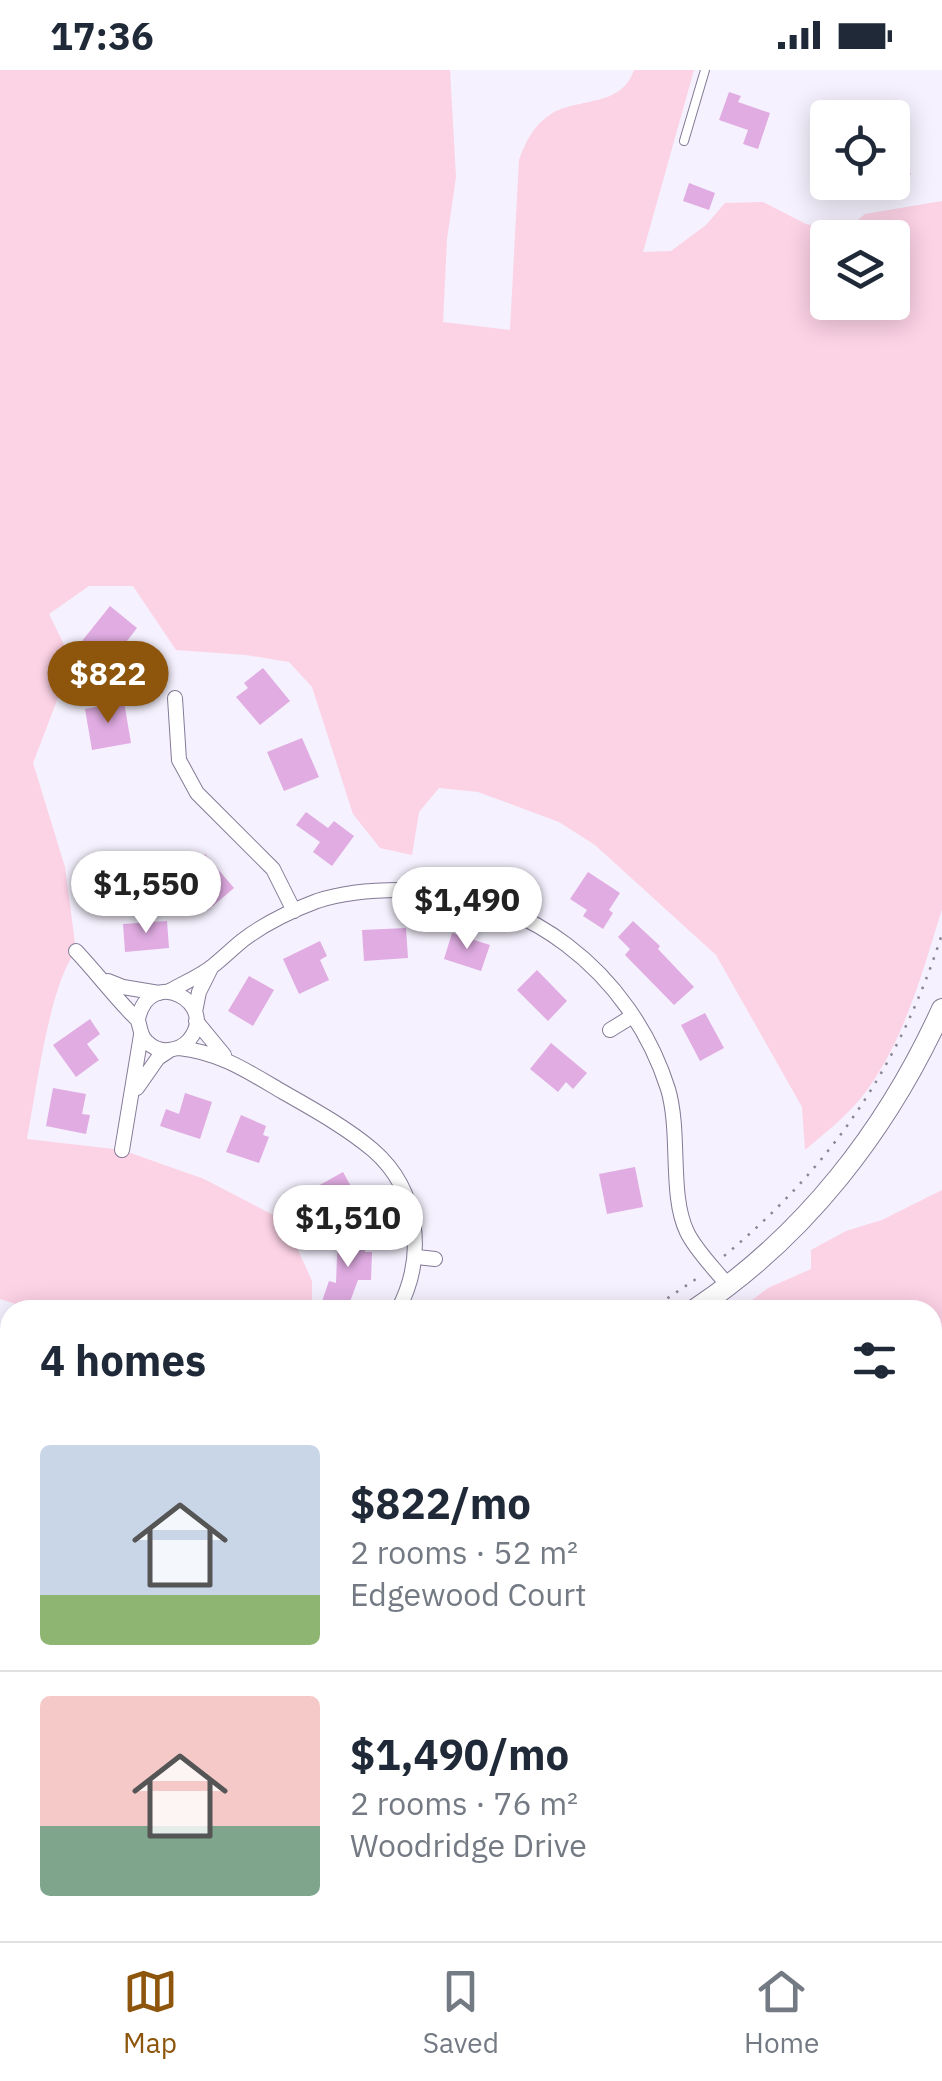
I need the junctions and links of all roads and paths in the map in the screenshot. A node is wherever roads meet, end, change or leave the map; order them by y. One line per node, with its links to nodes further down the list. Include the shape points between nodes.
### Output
1 (706, 70): 2 (lane)
2 (684, 141)
3 (175, 698): 4 (street, via 180,760 197,792 274,868)
4 (294, 911): 7 (street, via 245,938); 12 (street, via 367,890 489,903 526,917 578,952)
5 (942, 934): 22 (path, via 916,1008 838,1141 775,1214)
6 (76, 951): 8 (street)
7 (212, 968): 9 (street); 11 (street)
8 (102, 979): 9 (street); 13 (street)
9 (164, 992): 11 (street, via 185,998); 13 (street, via 144,1002)
10 (942, 1009): 23 (main road, via 872,1134 800,1222)
11 (196, 1016): 16 (street, via 192,1037); 17 (street)
12 (631, 1017): 14 (street); 22 (street, via 654,1051 669,1093 687,1233)
13 (138, 1019): 15 (street)
14 (610, 1030)
15 (141, 1035): 16 (street, via 154,1047); 18 (street)
16 (175, 1049): 17 (street); 18 (street, via 145,1073)
17 (232, 1062): 20 (street, via 373,1150 408,1196)
18 (132, 1098): 19 (street)
19 (122, 1150)
20 (417, 1257): 21 (street); 24 (street)
21 (435, 1259)
22 (713, 1266): 23 (street); 25 (path)
23 (729, 1287): 26 (main road)
24 (403, 1300)
25 (664, 1300)
26 (709, 1300)

